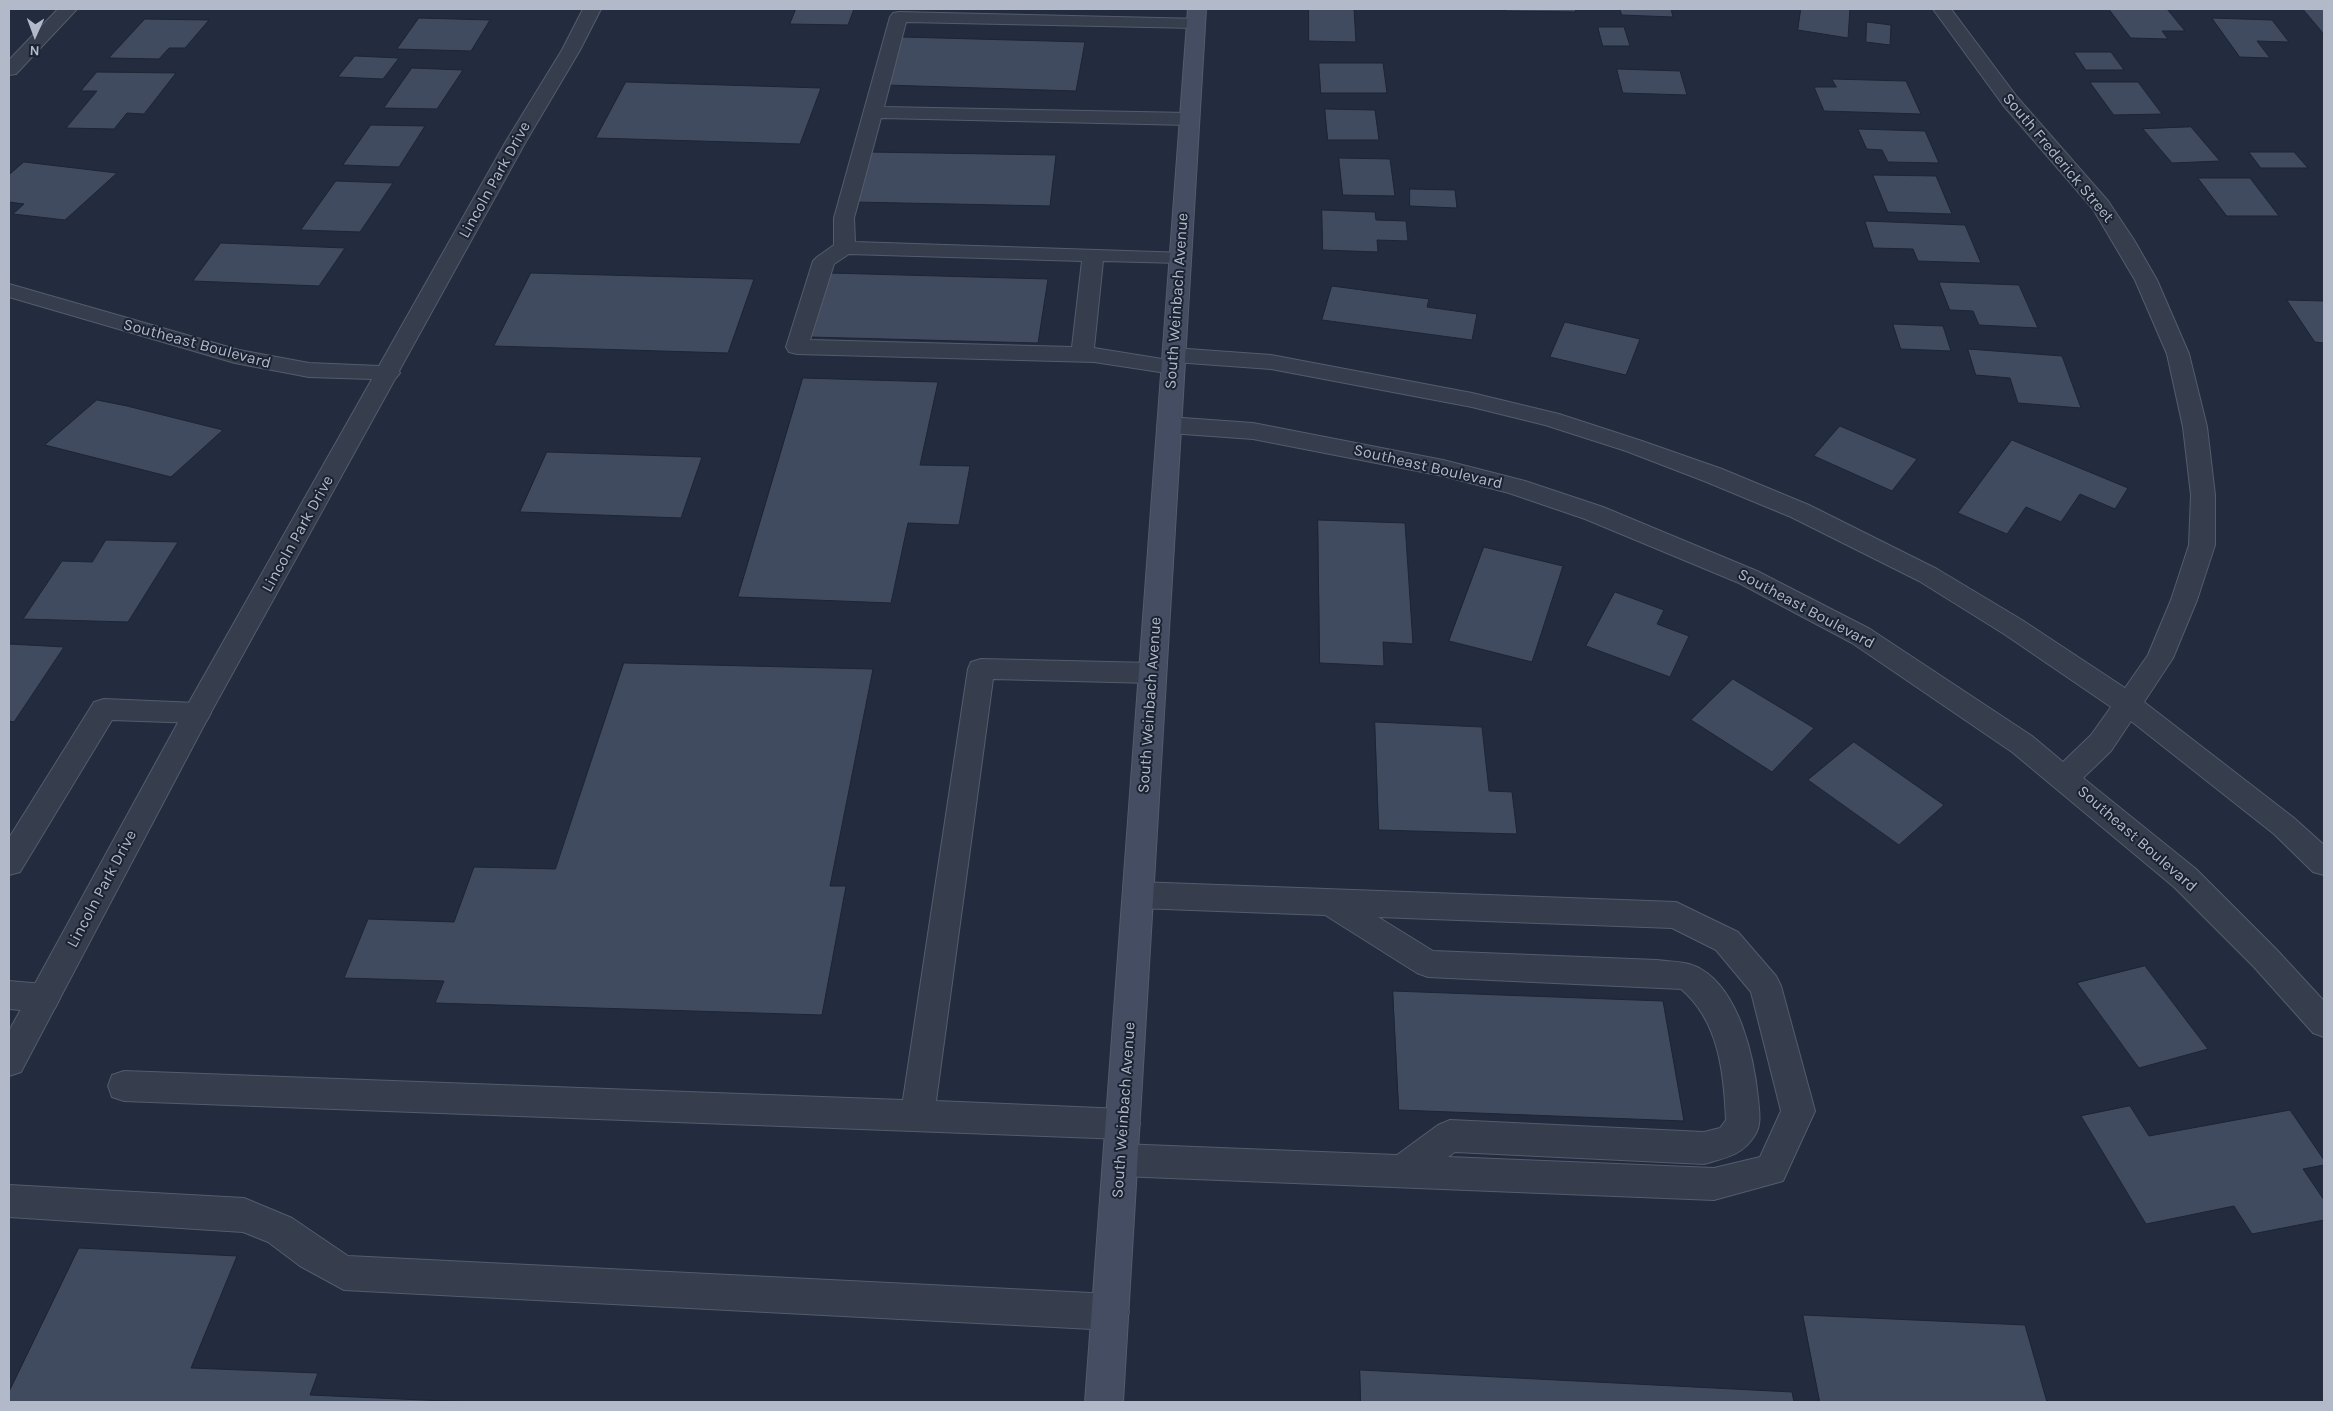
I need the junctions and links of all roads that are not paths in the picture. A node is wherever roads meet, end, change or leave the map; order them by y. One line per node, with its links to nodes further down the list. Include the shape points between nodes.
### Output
1 (68, 9): 6 (street)
2 (592, 9): 17 (street, Lincoln Park Drive)
3 (1942, 9): 20 (street, South Frederick Street, via 2010,100 2101,205 2146,280 2178,354 2196,427 2203,495 2202,545 2160,658)
4 (993, 14): 5 (street); 9 (street, via 899,17)
5 (1196, 16): 10 (street, South Weinbach Avenue)
6 (39, 38): 7 (street); 8 (street)
7 (9, 44)
8 (9, 70)
9 (873, 112): 10 (street); 11 (street, via 844,218)
10 (1189, 119): 13 (street, South Weinbach Avenue)
11 (845, 248): 12 (street); 15 (street, via 824,261 797,347)
12 (1092, 256): 13 (street); 15 (street)
13 (1180, 257): 16 (street, South Weinbach Avenue)
14 (9, 290): 17 (street, Southeast Boulevard, via 235,356 280,366)
15 (1082, 355): 16 (street)
16 (1173, 361): 18 (street, South Weinbach Avenue); 20 (street, via 1271,362 1472,400 1560,422 1713,475 1800,511 1928,575)
17 (389, 373): 21 (street, Lincoln Park Drive)
18 (1169, 425): 19 (street, South Weinbach Avenue); 22 (street, Southeast Boulevard, via 1253,431 1444,468 1516,487 1658,538 1748,577 1861,636 2022,744)
19 (1152, 674): 25 (street, South Weinbach Avenue); 32 (street, via 981,669)
20 (2128, 704): 22 (street, South Frederick Street, via 2101,743); 24 (street, via 2284,826)
21 (198, 713): 23 (street, via 104,709); 28 (street, Lincoln Park Drive)
22 (2064, 778): 29 (street, Southeast Boulevard, via 2185,878)
23 (9, 863)
24 (2324, 863)
25 (1138, 894): 26 (street); 33 (street, South Weinbach Avenue)
26 (1329, 902): 35 (street, via 1428,964 1657,973 1690,979 1713,999 1726,1026 1743,1096 1743,1125 1730,1141 1704,1148 1450,1136); 35 (street, via 1676,914 1727,941 1765,986 1798,1111 1771,1170 1714,1184)
27 (9, 995): 28 (street)
28 (44, 998): 30 (street, Lincoln Park Drive)
29 (2324, 1023)
30 (9, 1062)
31 (124, 1086): 32 (street)
32 (917, 1116): 33 (street)
33 (1123, 1124): 34 (street, South Weinbach Avenue)
34 (1120, 1160): 35 (street); 37 (street, South Weinbach Avenue)
35 (1401, 1172)
36 (9, 1201): 37 (street, via 244,1215 280,1230 344,1273)
37 (1111, 1312): 38 (street, South Weinbach Avenue)
38 (1104, 1402)

